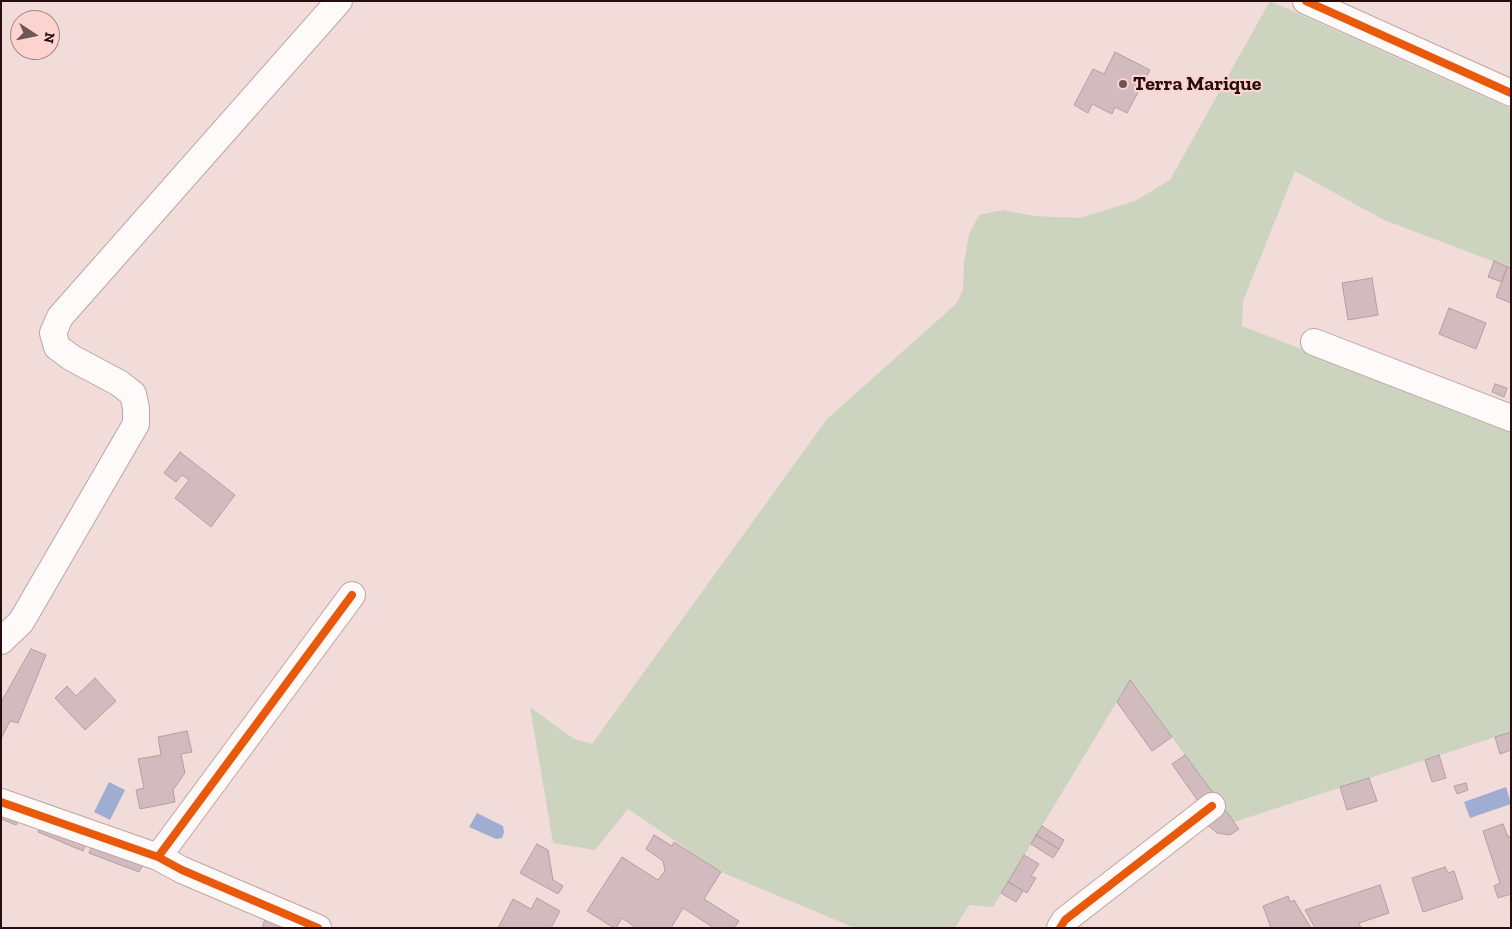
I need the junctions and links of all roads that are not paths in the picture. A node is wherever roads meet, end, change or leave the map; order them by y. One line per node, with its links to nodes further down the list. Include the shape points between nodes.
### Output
1 (339, 1): 7 (street, via 60,317 53,333 57,347 133,394 136,424 21,622)
2 (1306, 1): 3 (street)
3 (1511, 93)
4 (1314, 342): 5 (street)
5 (1511, 418)
6 (352, 595): 10 (street)
7 (1, 641)
8 (1, 802): 10 (street)
9 (1212, 806): 12 (street, via 1065,920)
10 (158, 857): 11 (street)
11 (318, 928)
12 (1060, 928)

